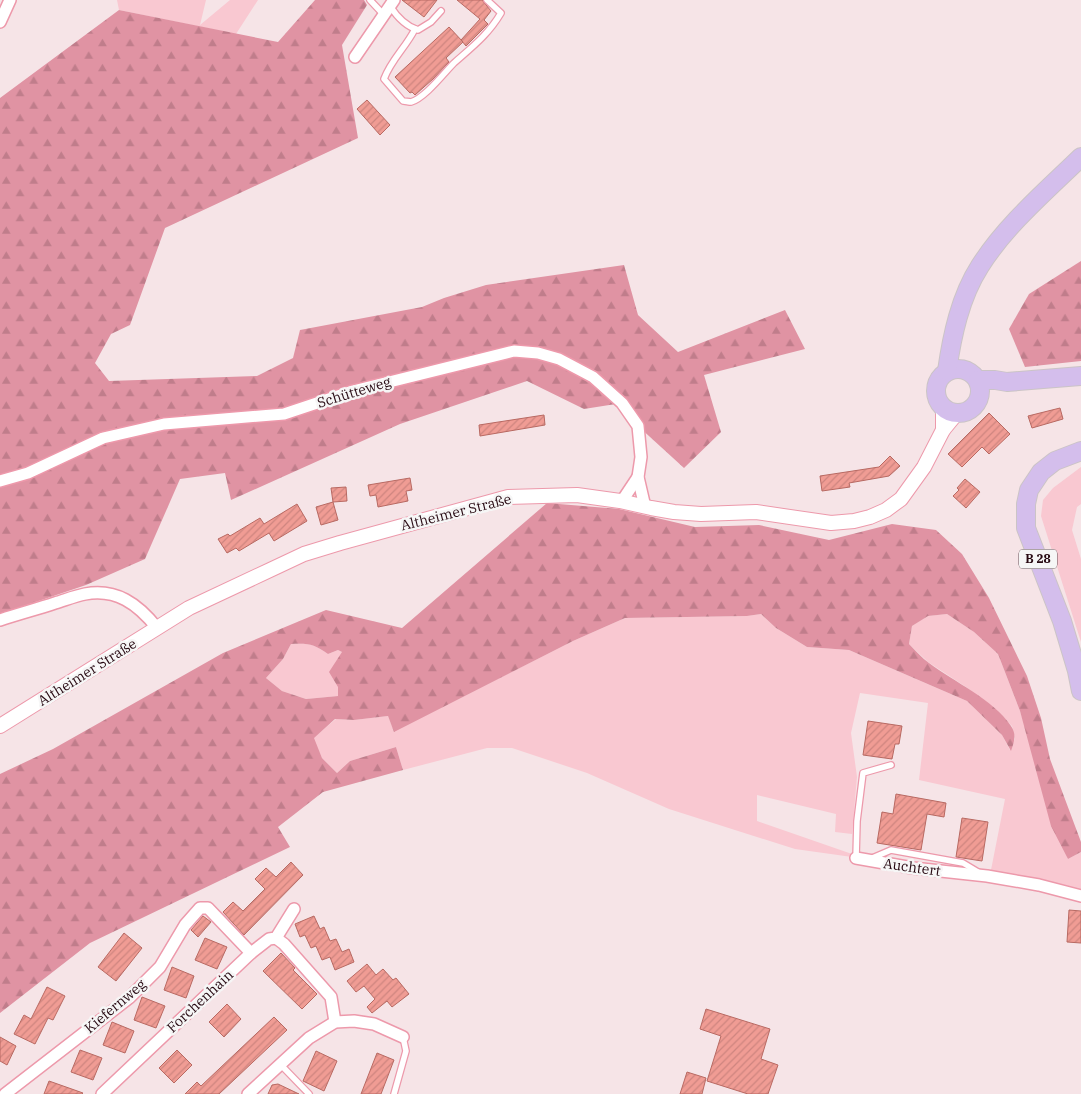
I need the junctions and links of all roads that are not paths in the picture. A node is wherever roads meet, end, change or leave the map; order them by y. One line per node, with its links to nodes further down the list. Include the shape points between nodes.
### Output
1 (10, 0): 6 (street)
2 (370, 0): 4 (lane)
3 (487, 0): 7 (lane, via 501,13 490,28 474,48 410,102 403,101 384,79)
4 (389, 7): 7 (lane, via 404,23); 8 (street)
5 (440, 11): 7 (lane, via 431,22)
6 (0, 22)
7 (415, 29)
8 (355, 57)
9 (1081, 157): 10 (main road, via 1001,238 979,267 958,320)
10 (954, 370): 12 (main road, via 974,374); 13 (main road, via 938,382 936,388 939,402)
11 (1081, 376): 12 (main road, via 1006,382 995,380)
12 (979, 388): 13 (main road, via 977,403 972,409 965,412)
13 (950, 410): 18 (street, Altheimer Straße, via 924,467 901,499 870,517 831,523 756,512 701,514)
14 (1081, 451): 21 (main road, B 28, via 1055,461 1041,472 1029,490 1026,504 1026,528 1062,621)
15 (638, 477): 16 (street, Schütteweg, via 641,458 638,426 622,403 593,377 559,360 538,353 514,351 352,391 284,414 164,424 103,438 28,473); 17 (street, Schütteweg); 18 (street, Schütteweg)
16 (0, 481)
17 (622, 501): 18 (street, Altheimer Straße); 20 (street, Altheimer Straße, via 577,495 508,497 483,503 304,554 189,608)
18 (645, 507)
19 (0, 620): 20 (street, via 85,594 106,594 125,599 145,612)
20 (157, 628): 22 (street, Altheimer Straße)
21 (1081, 691)
22 (0, 726)
23 (890, 765): 24 (lane, Auchtert, via 863,773 857,821)
24 (862, 859): 25 (street, Auchtert, via 987,876)
25 (1081, 896)
26 (294, 909): 27 (street, Forchenhain)
27 (276, 938): 28 (street, Forchenhain, via 269,938); 29 (street, via 331,997)
28 (251, 953): 32 (street, Kiefernweg, via 208,908 200,908 160,967 129,998); 33 (street, Forchenhain)
29 (335, 1022): 30 (street, via 354,1020 374,1024); 31 (street, via 309,1038)
30 (404, 1037): 36 (lane, via 406,1051)
31 (280, 1064): 34 (street); 35 (lane)
32 (5, 1094)
33 (102, 1094)
34 (248, 1094)
35 (309, 1094)
36 (394, 1094)

